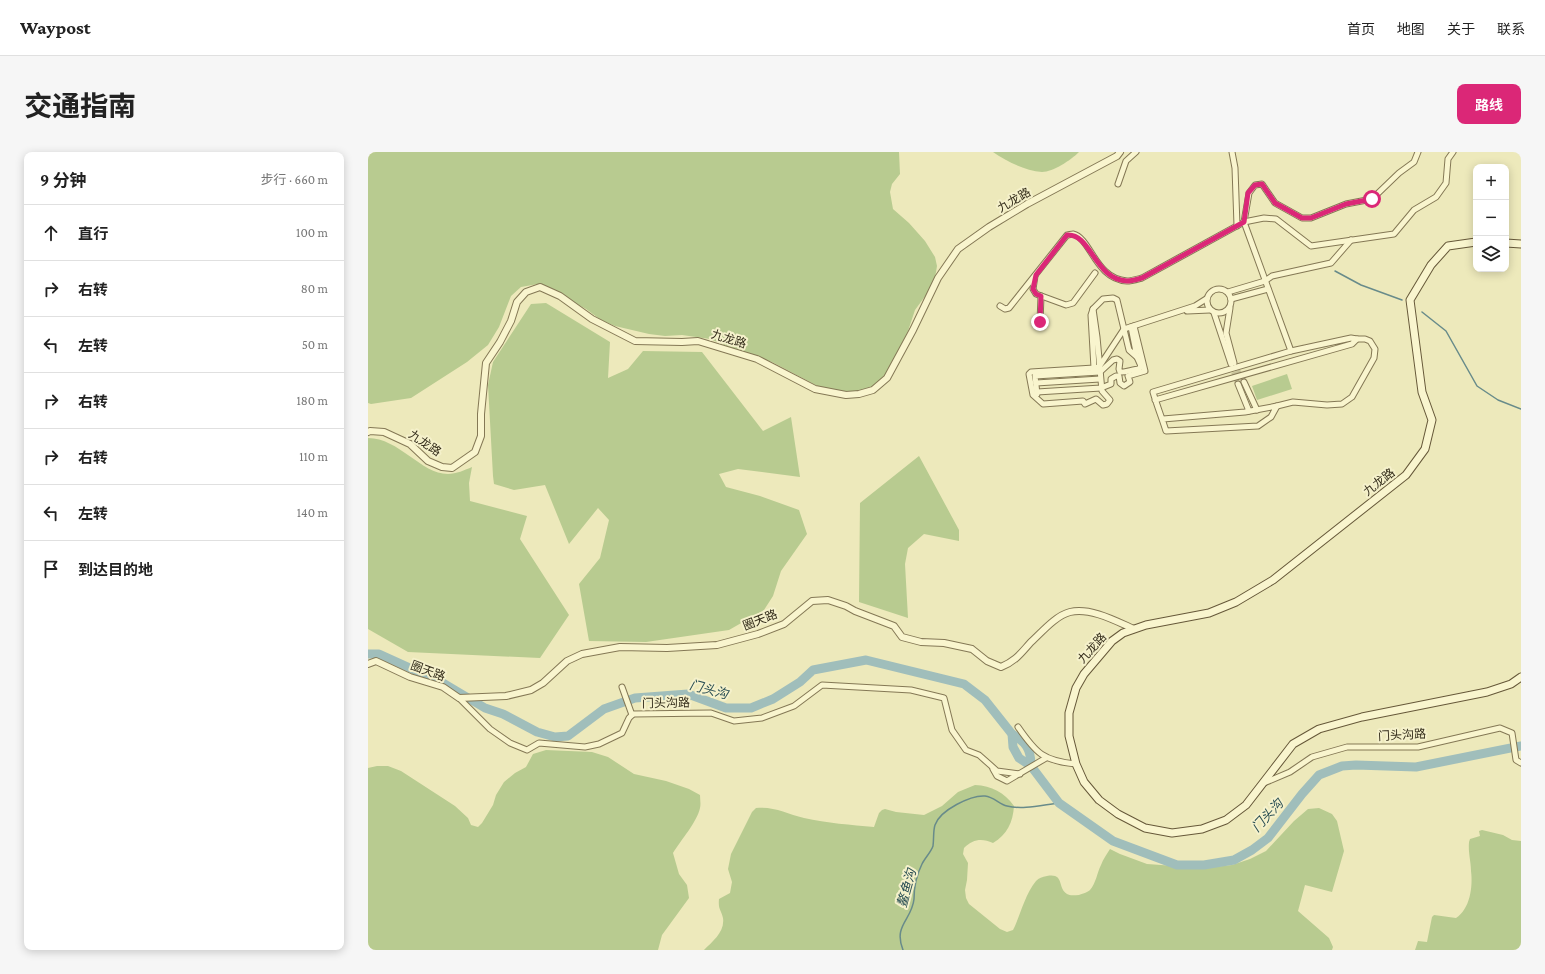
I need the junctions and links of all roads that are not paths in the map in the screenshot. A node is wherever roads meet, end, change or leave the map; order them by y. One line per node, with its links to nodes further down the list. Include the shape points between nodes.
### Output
1 (1120, 152): 43 (street, 九龙路, via 1117,156 1027,204 958,249 938,278 887,378 873,390 846,395 815,389 757,359 698,341 635,341 592,319 560,296 540,287 526,292 517,302 511,321 486,363 481,436 475,452 452,468 442,467 428,461 410,444 384,432)
2 (1136, 152): 6 (street, via 1126,161)
3 (1232, 152): 8 (street)
4 (1418, 152): 7 (street, via 1414,162 1372,199 1346,204 1311,218 1302,218 1275,203 1262,184 1255,185 1248,193)
5 (1453, 152): 9 (street, via 1448,158 1446,183 1436,197 1414,210 1394,234)
6 (1118, 184)
7 (1244, 222): 8 (street); 9 (street, via 1264,218 1276,219 1312,246); 15 (street)
8 (1237, 226): 14 (street, via 1142,278 1127,281 1111,277 1082,240 1074,234 1067,235)
9 (1351, 240): 15 (street, via 1331,263 1272,276)
10 (1473, 242): 44 (main road, 九龙路, via 1448,246 1431,265 1410,300 1422,392 1432,420 1425,449 1406,475 1273,580 1236,602 1209,613)
11 (1509, 243): 12 (main road)
12 (1521, 244)
13 (1095, 273): 18 (street, via 1073,303 1066,305)
14 (1036, 275): 18 (street, via 1033,289); 21 (street, via 1009,308)
15 (1266, 281): 16 (street); 17 (street)
16 (1268, 289): 20 (street); 29 (street)
17 (1228, 292): 19 (street, via 1222,289 1214,290); 20 (street)
18 (1041, 296): 25 (street)
19 (1206, 299): 23 (street); 24 (street)
20 (1231, 299): 22 (street)
21 (1000, 306)
22 (1230, 307): 23 (street, via 1222,313); 23 (street, via 1226,333 1232,364)
23 (1212, 311): 24 (street)
24 (1180, 312): 26 (street)
25 (1040, 322)
26 (1133, 327): 27 (street); 30 (street); 35 (street, via 1145,371 1128,376 1130,382 1124,386 1119,376 1116,376 1111,379 1111,384)
27 (1124, 329): 30 (street, via 1129,350); 31 (street); 31 (street, via 1117,300 1103,300 1093,309)
28 (1357, 340): 29 (street, via 1351,338); 38 (street, via 1352,344); 39 (street, via 1370,341 1374,349 1374,358 1352,397 1342,404 1293,402)
29 (1291, 351): 38 (street, via 1153,392)
30 (1138, 356): 31 (street, via 1141,366 1139,369 1120,372 1120,361 1116,359)
31 (1098, 369): 32 (street, via 1031,372); 33 (street)
32 (1032, 376): 34 (street); 37 (street, via 1033,395)
33 (1100, 379): 34 (street); 35 (street)
34 (1036, 383): 36 (street)
35 (1101, 388): 36 (street); 37 (street, via 1110,400 1103,405 1096,399 1085,404 1083,400 1043,404)
36 (1037, 392): 37 (street)
37 (1038, 399)
38 (1155, 400): 42 (street)
39 (1277, 406): 40 (street); 42 (street, via 1271,417 1258,426 1166,432)
40 (1258, 410): 41 (street); 41 (street, via 1241,383)
41 (1249, 412): 42 (street)
42 (1162, 419)
43 (368, 432)
44 (1134, 629): 48 (street, 圈天路, via 1108,617 1080,611 1069,612 1038,635 1012,663 1001,667 987,662 972,649 902,637 894,626 846,606 828,600 812,601 784,624 758,634 717,645 620,647 582,654 567,661 543,683 531,690 506,696); 53 (main road, 九龙路, via 1112,641 1084,674 1076,688 1069,713 1069,736)
45 (368, 664): 48 (street, 圈天路, via 376,662 410,677 443,687)
46 (1521, 677): 54 (main road, 九龙路, via 1512,684 1487,692 1362,717 1320,729 1293,744)
47 (622, 687): 49 (street)
48 (460, 698): 49 (street, 门头沟路, via 490,728 510,743 527,750 539,743 585,747 599,744 622,733)
49 (632, 715): 51 (street, 门头沟路, via 711,713 734,721 762,718 794,706 822,685 911,690 944,698 952,730 962,746 979,755 992,769 1008,774 1020,774)
50 (1018, 728): 51 (street, via 1032,747)
51 (1046, 758): 53 (street)
52 (1519, 762): 54 (street, 门头沟路, via 1512,732 1500,728 1418,747 1347,747 1312,757 1290,772)
53 (1076, 764): 54 (main road, 九龙路, via 1084,782 1099,800 1118,814 1144,828 1172,833 1202,829 1226,820 1246,805)
54 (1264, 783)

